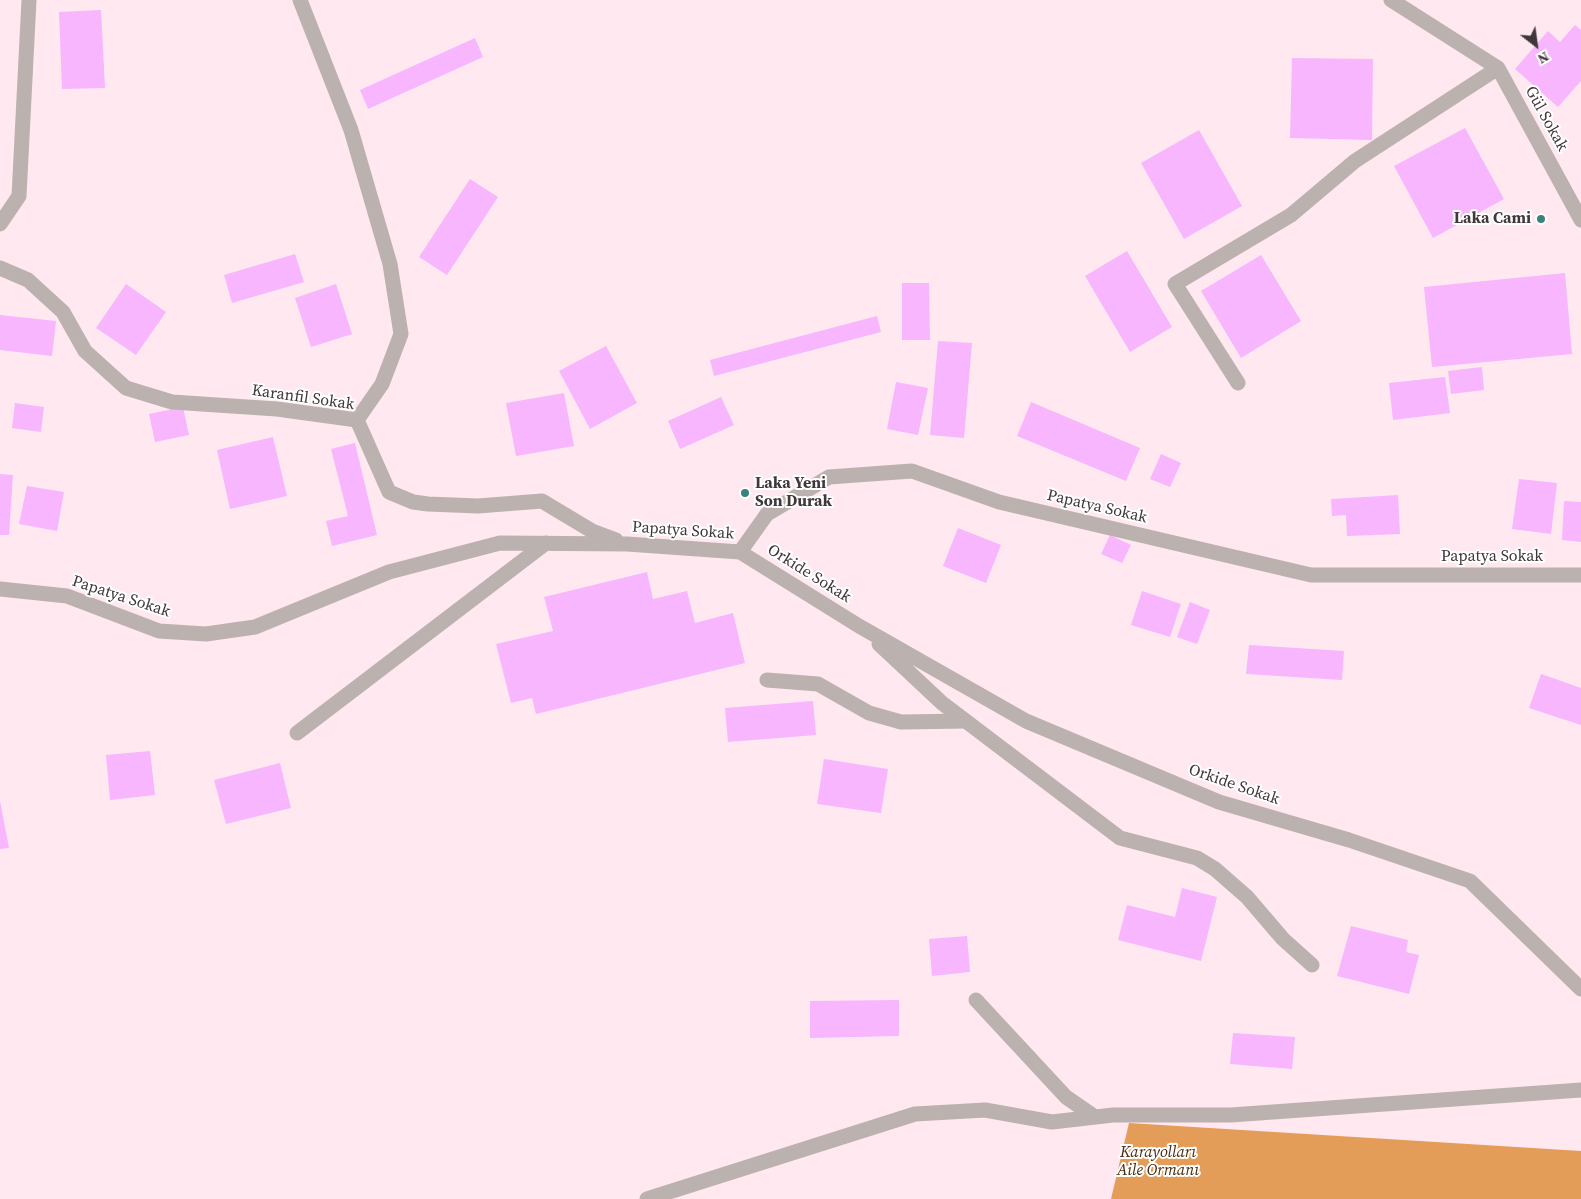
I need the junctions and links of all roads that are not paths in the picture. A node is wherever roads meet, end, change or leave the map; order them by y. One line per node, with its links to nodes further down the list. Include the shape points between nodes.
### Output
1 (29, 0): 6 (street, via 19,196)
2 (300, 0): 9 (street, via 351,130 390,264 401,334 382,384)
3 (1391, 0): 4 (street, Gül Sokak)
4 (1498, 68): 5 (street, Gül Sokak); 8 (street, via 1355,161 1291,215 1175,284)
5 (1581, 220)
6 (0, 224)
7 (0, 268): 9 (street, Karanfil Sokak, via 28,280 63,312 85,351 126,388 172,402 277,409)
8 (1238, 383)
9 (357, 420): 11 (street, Karanfil Sokak, via 389,492 413,502 454,505 542,501 592,531)
10 (546, 543): 11 (street, Papatya Sokak); 14 (street, Papatya Sokak, via 500,543 389,572 256,627 206,634 159,631 67,596); 18 (street)
11 (627, 544): 12 (street, Papatya Sokak)
12 (740, 552): 13 (street, Papatya Sokak, via 767,514 828,477 912,471 999,502 1311,575); 15 (street, Orkide Sokak)
13 (1581, 575)
14 (0, 589)
15 (859, 626): 17 (street, Orkide Sokak, via 942,704); 20 (street, Orkide Sokak, via 1026,721 1219,802 1349,840 1470,881)
16 (767, 680): 17 (street, via 818,684 870,713 901,722)
17 (965, 720): 19 (street, Orkide Sokak, via 1120,838 1198,858 1215,869 1247,897 1283,939)
18 (297, 733)
19 (1312, 965)
20 (1581, 989)
21 (976, 1000): 23 (street, via 1066,1098)
22 (1581, 1090): 23 (street, via 1231,1116)
23 (1095, 1117): 24 (street, via 1052,1122 985,1110 915,1114)
24 (647, 1199)

